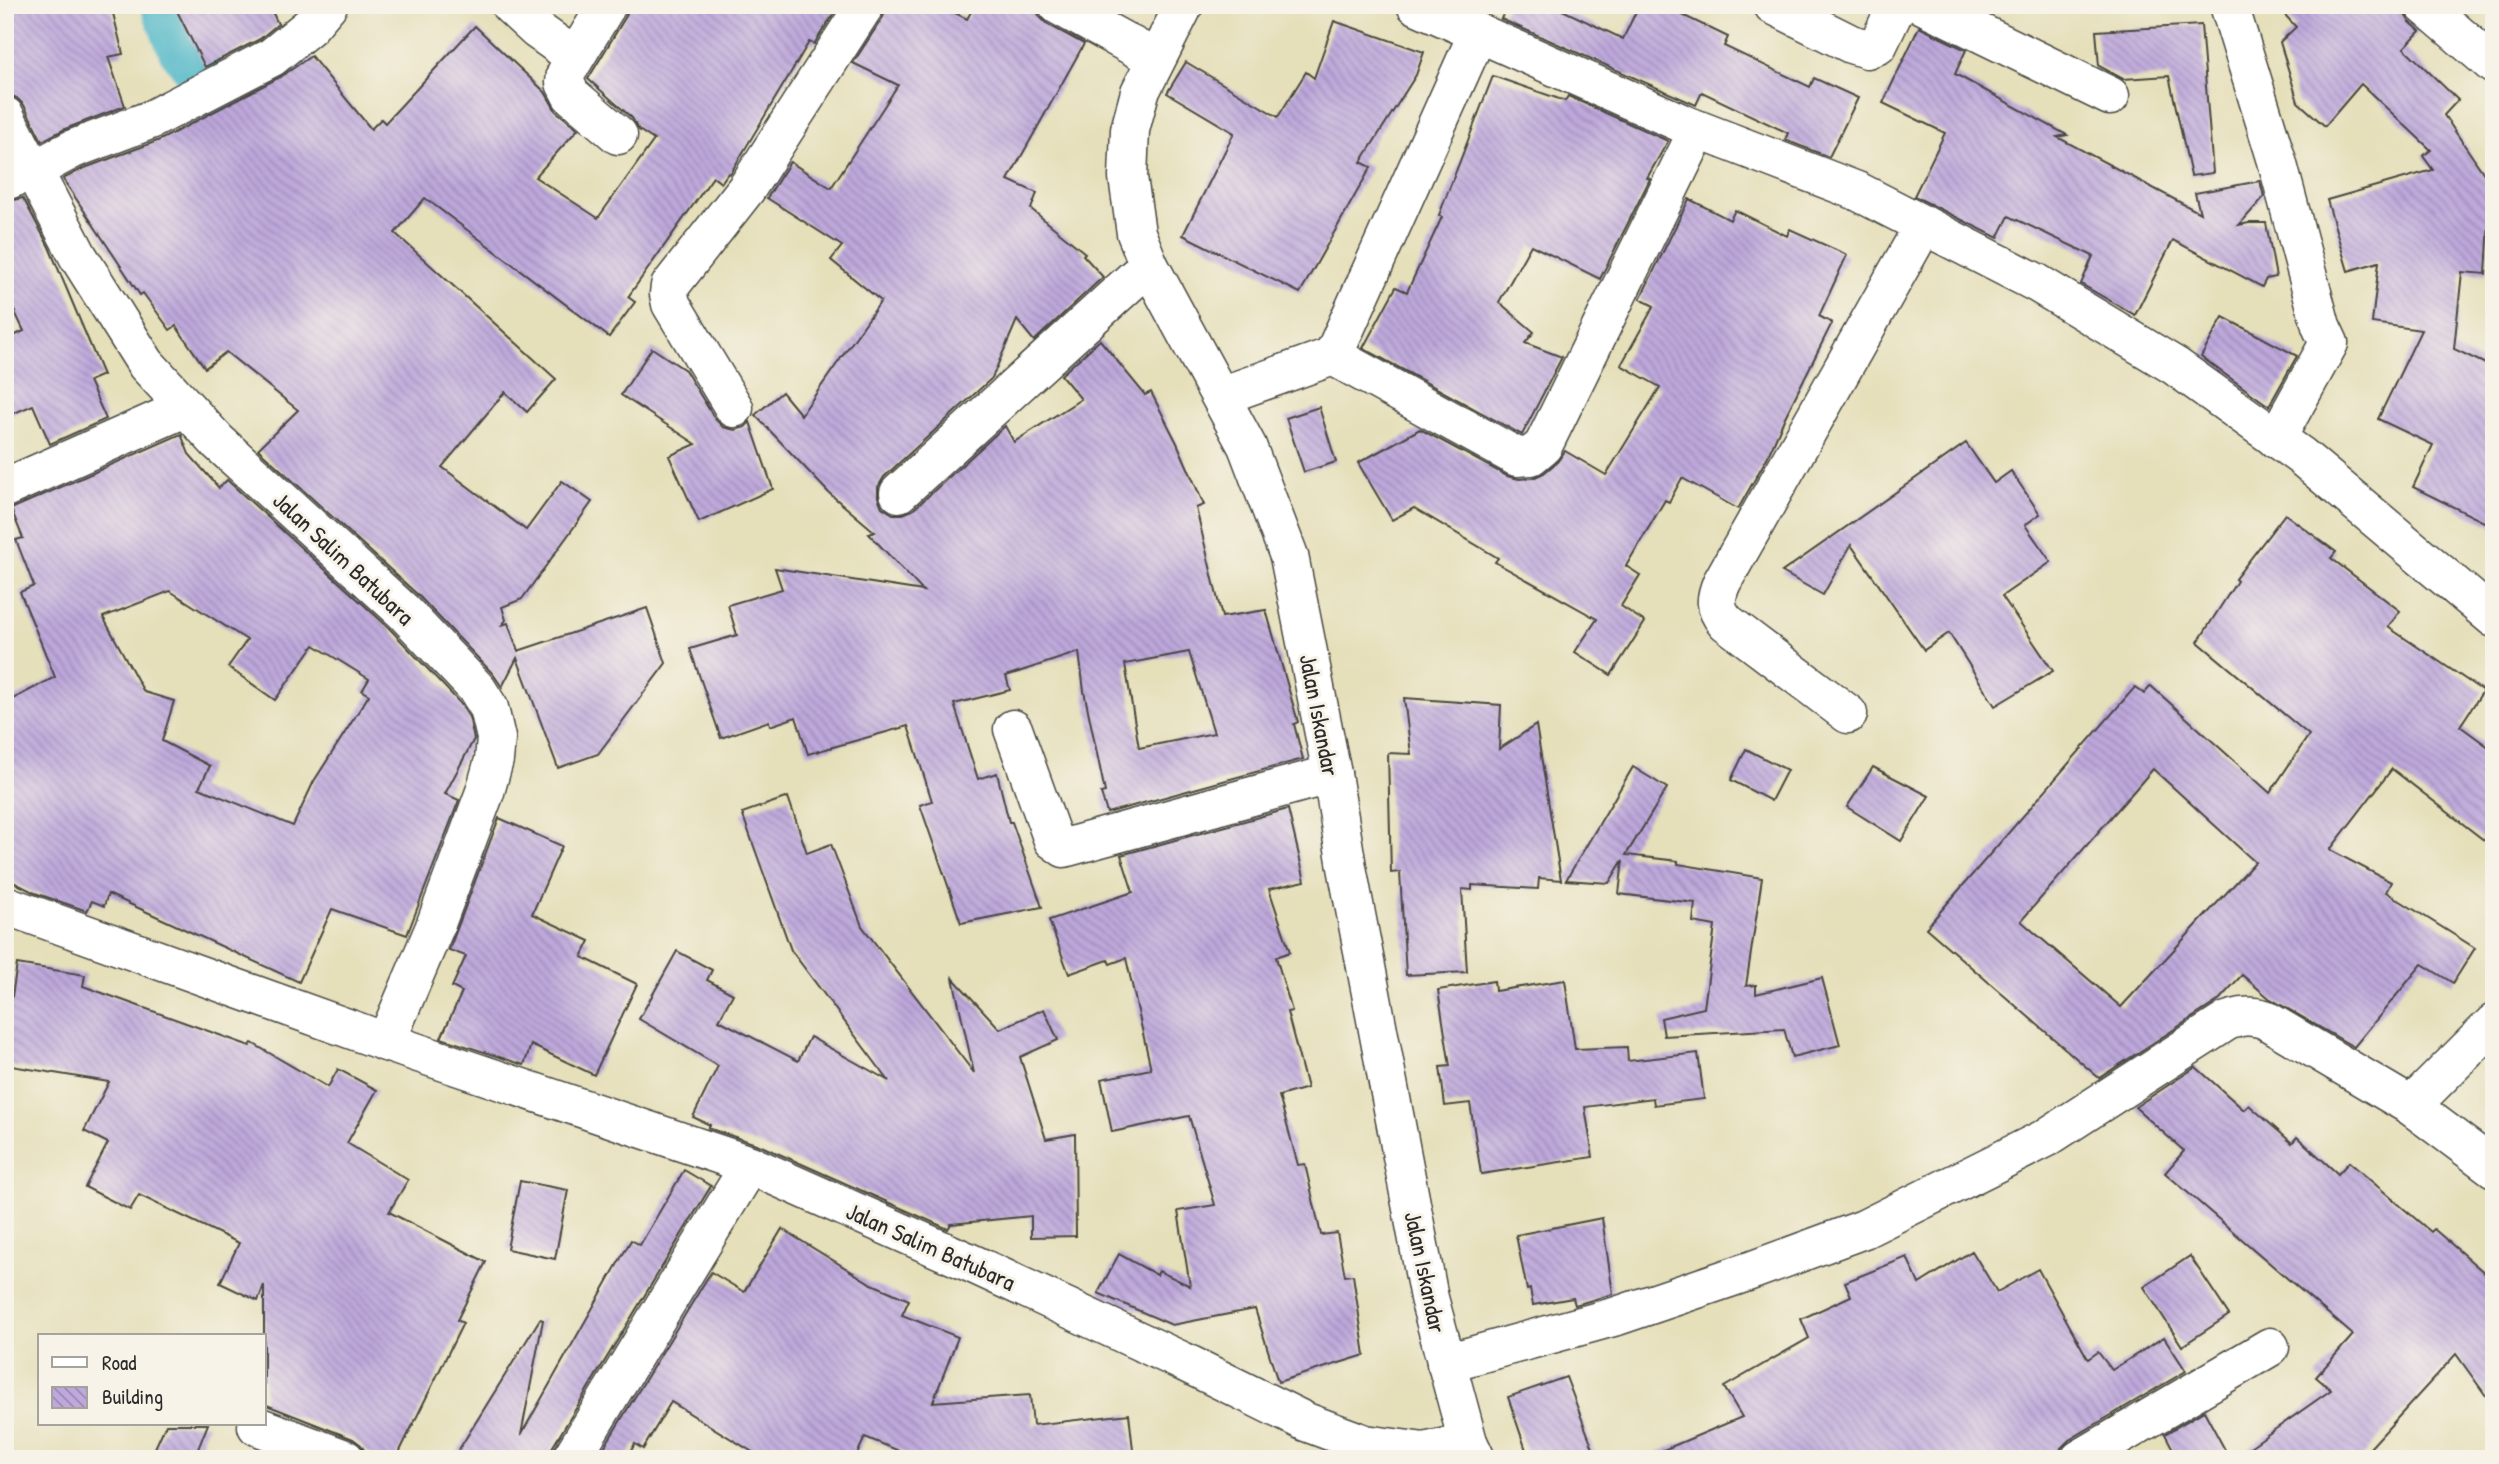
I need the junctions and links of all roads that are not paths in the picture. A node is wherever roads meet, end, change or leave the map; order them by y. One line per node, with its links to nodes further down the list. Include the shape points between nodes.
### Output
1 (328, 5): 21 (street, via 271,57 150,120 73,149)
2 (510, 5): 14 (street)
3 (607, 5): 14 (street)
4 (864, 5): 27 (street, via 747,188 670,286 671,304)
5 (1058, 5): 15 (street)
6 (1184, 5): 15 (street, Jalan Iskandar)
7 (1416, 5): 13 (street)
8 (1773, 5): 9 (street, via 1867,49 1878,45)
9 (1897, 5)
10 (1923, 5): 17 (street)
11 (2229, 5): 28 (street, via 2329,343)
12 (2424, 5): 16 (street)
13 (1478, 33): 19 (street); 24 (street)
14 (575, 57): 20 (street, via 566,73 566,88)
15 (1156, 59): 23 (street, Jalan Iskandar, via 1140,92 1127,156 1136,233)
16 (2494, 65)
17 (2110, 96)
18 (5, 116): 21 (street, Jalan Salim Batubara)
19 (1698, 130): 22 (street, via 1857,191); 24 (street, via 1543,446 1531,456 1517,457)
20 (618, 135)
21 (20, 176): 26 (street, Jalan Salim Batubara, via 78,256 146,364)
22 (1924, 225): 28 (street, via 2037,284 2175,366); 32 (street, via 1717,595 1716,608 1726,622)
23 (1149, 265): 25 (street, Jalan Iskandar); 30 (street)
24 (1334, 356): 25 (street)
25 (1221, 396): 34 (street, Jalan Iskandar, via 1247,446 1289,556)
26 (185, 408): 29 (street); 37 (street, Jalan Salim Batubara, via 403,611 477,689 489,708 494,760 485,792)
27 (734, 408)
28 (2276, 439): 31 (street)
29 (5, 488)
30 (899, 493)
31 (2494, 618)
32 (1848, 714)
33 (1013, 730): 34 (street, via 1053,839 1064,848)
34 (1332, 775): 42 (street, Jalan Iskandar, via 1429,1298)
35 (5, 905): 37 (street, Jalan Salim Batubara)
36 (2494, 1023): 38 (street)
37 (386, 1042): 39 (street, Jalan Salim Batubara)
38 (2411, 1105): 40 (street); 42 (street, via 2264,1019 2240,1016 2035,1144 1851,1234 1617,1316)
39 (750, 1165): 44 (street, Jalan Salim Batubara, via 973,1264 1306,1422 1366,1444 1424,1452); 46 (street)
40 (2494, 1168)
41 (2270, 1347): 47 (street)
42 (1446, 1363): 44 (street, Jalan Iskandar)
43 (257, 1426): 45 (street)
44 (1472, 1450)
45 (345, 1459)
46 (571, 1459)
47 (2080, 1459)

